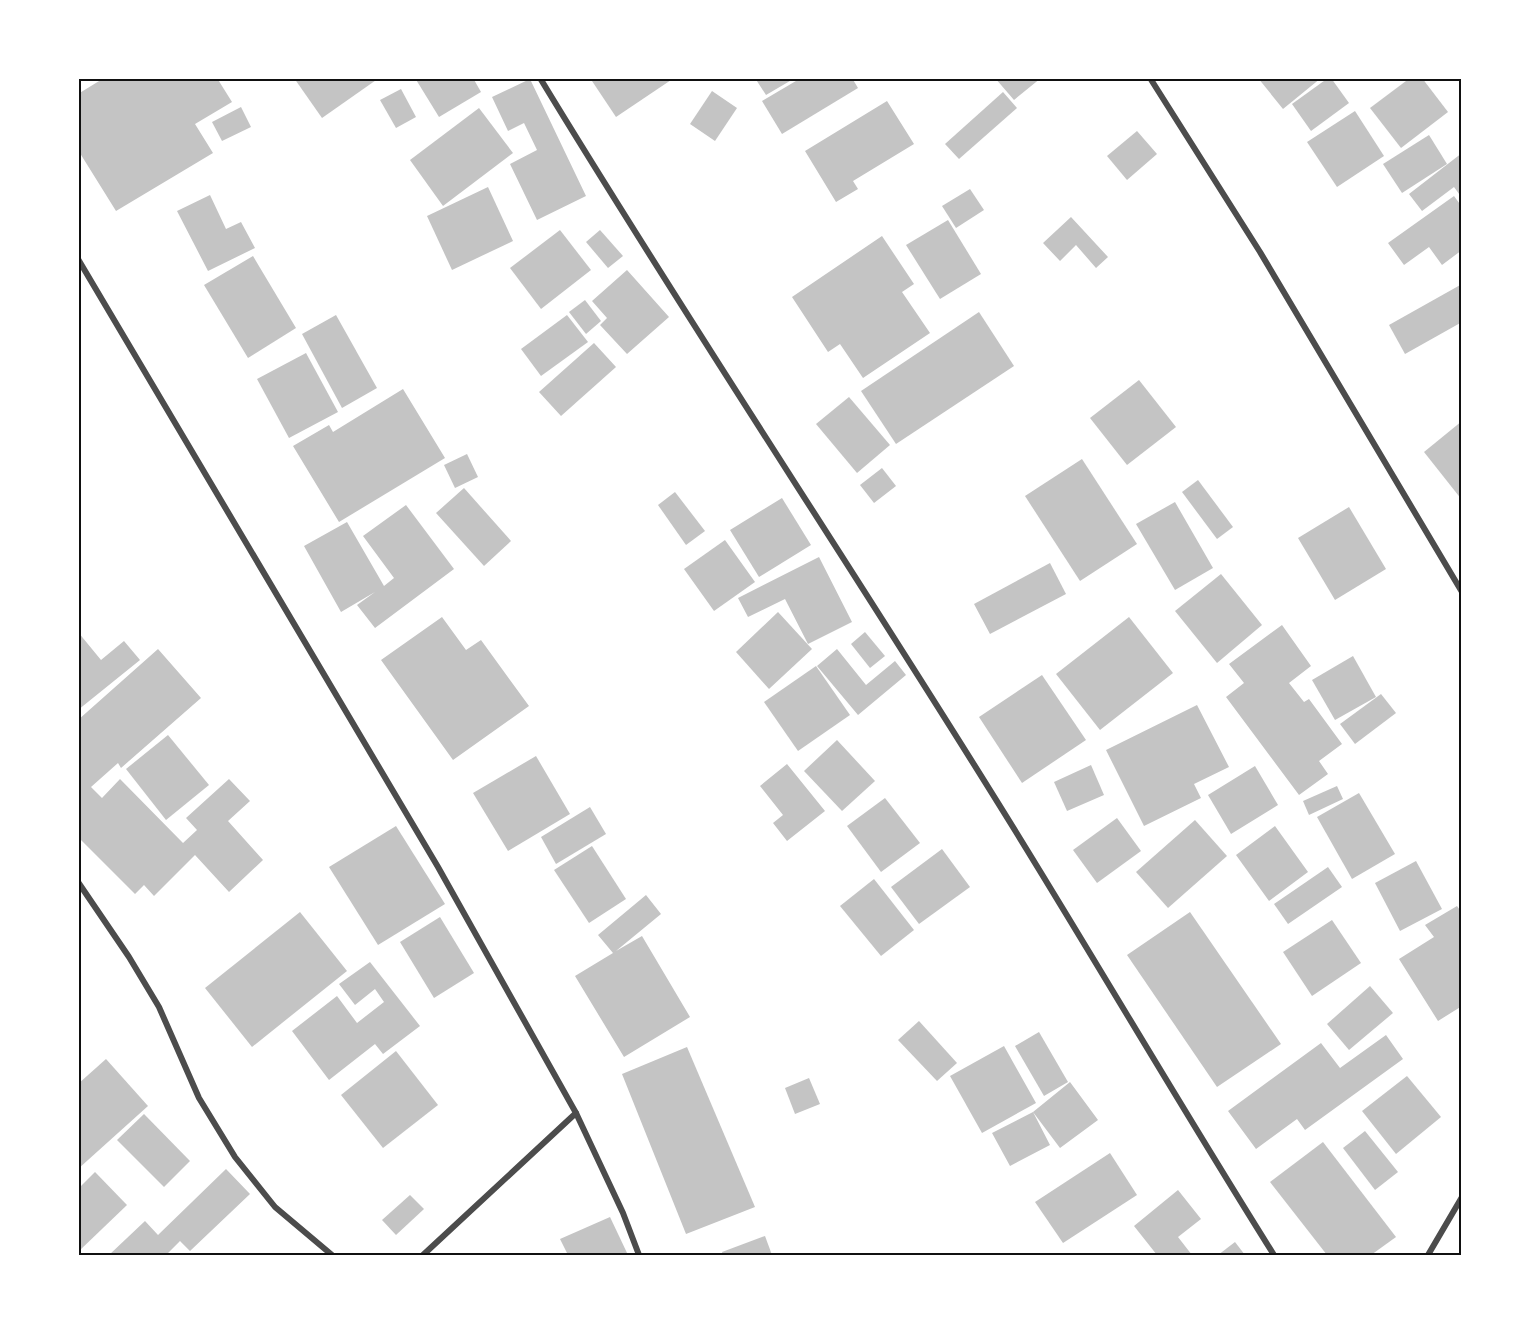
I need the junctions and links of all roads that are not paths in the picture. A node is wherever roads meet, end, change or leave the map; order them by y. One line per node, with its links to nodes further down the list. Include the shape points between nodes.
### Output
1 (540, 78): 11 (street, via 1016,832)
2 (1150, 78): 4 (street, via 1260,252)
3 (78, 259): 6 (street, via 438,867)
4 (1462, 592)
5 (78, 882): 8 (street, via 159,1007 199,1098 235,1157 275,1207)
6 (576, 1113): 9 (street); 10 (street)
7 (1462, 1197): 12 (street)
8 (332, 1255)
9 (423, 1255)
10 (639, 1255)
11 (1274, 1255)
12 (1428, 1255)

